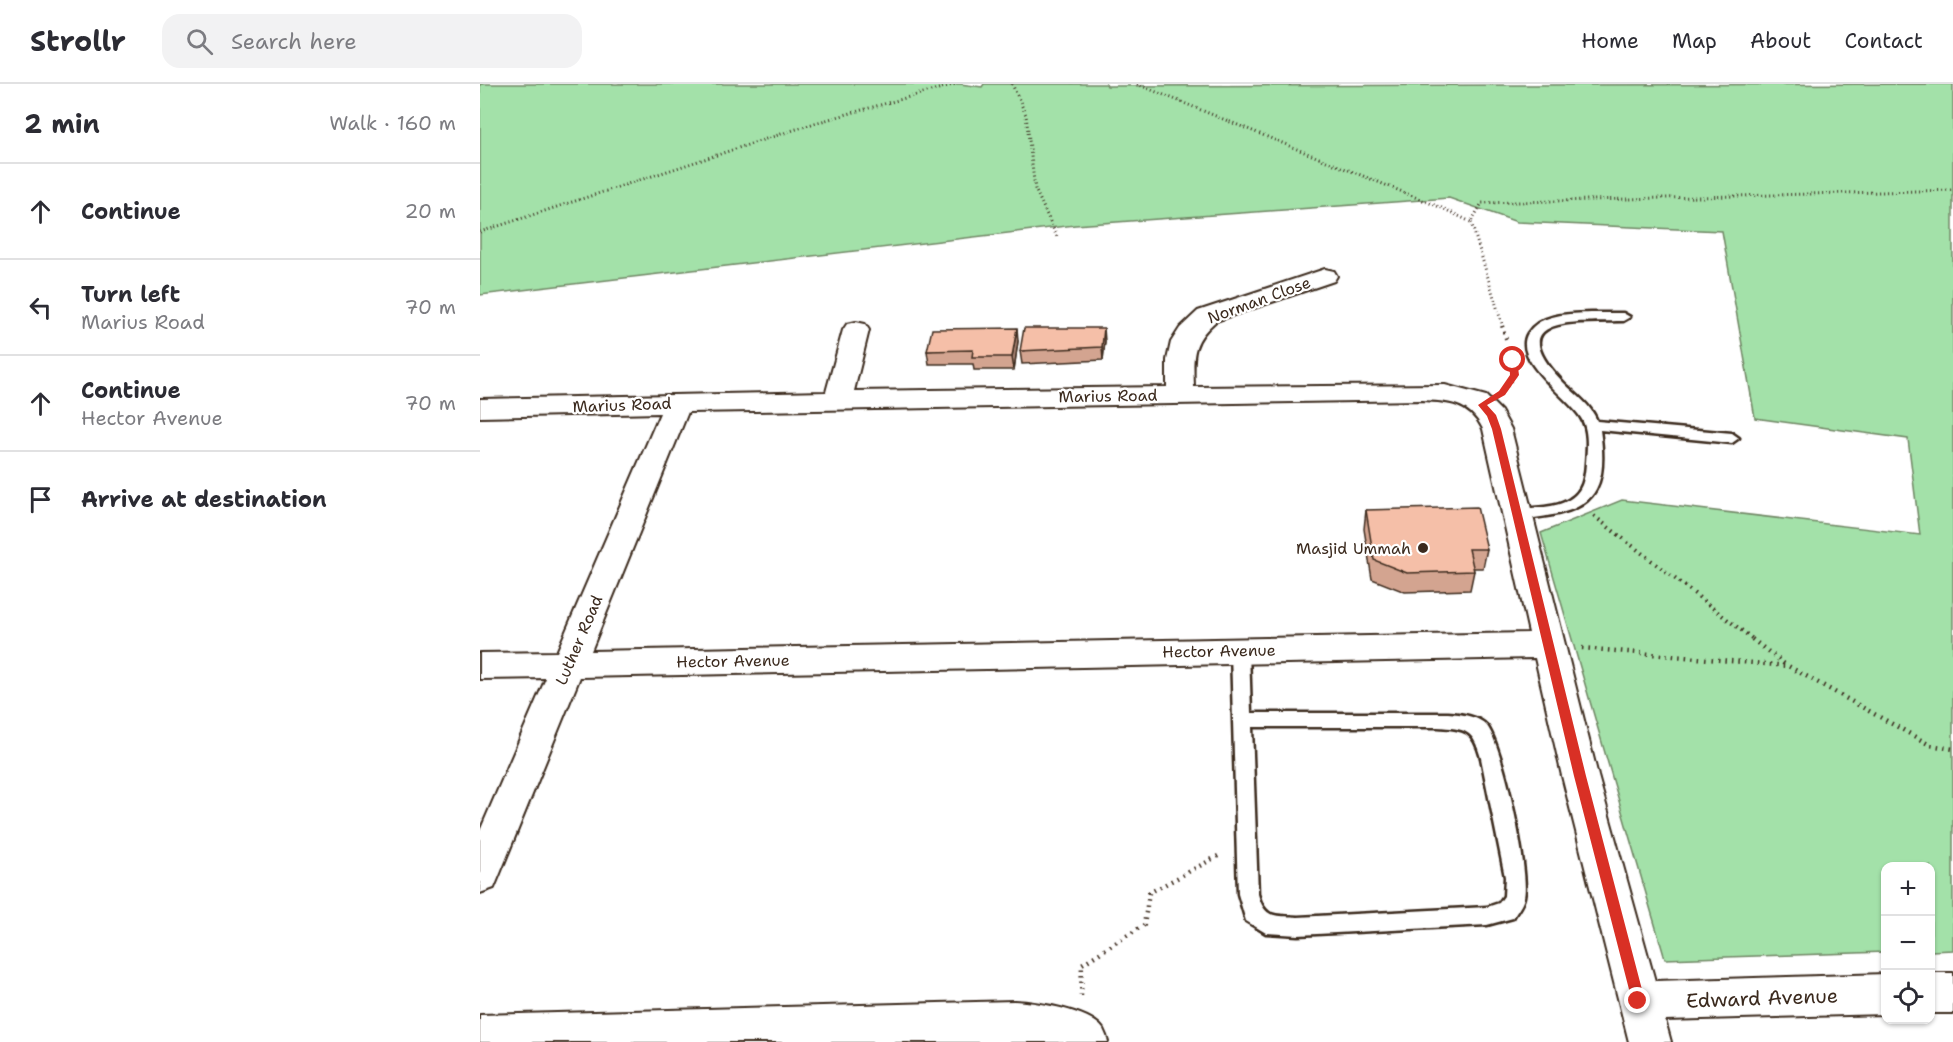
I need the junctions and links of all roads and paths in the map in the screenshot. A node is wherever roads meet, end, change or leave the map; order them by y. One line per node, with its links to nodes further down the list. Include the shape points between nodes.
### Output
1 (956, 84): 6 (path, via 815,123)
2 (1012, 84): 7 (path, via 1026,115 1035,189)
3 (1137, 84): 5 (path)
4 (1953, 190): 5 (path, via 1482,202)
5 (1471, 222): 11 (path)
6 (480, 232)
7 (1058, 240)
8 (1325, 276): 13 (street, Norman Close, via 1207,316 1193,327 1179,352)
9 (1623, 317): 18 (lane, via 1553,322 1538,328 1533,336 1540,365 1555,385 1587,414)
10 (856, 330): 14 (street)
11 (1509, 349)
12 (1514, 368): 16 (path, via 1514,375 1502,393)
13 (1181, 394): 14 (street, Marius Road); 16 (street, Marius Road, via 1450,393)
14 (838, 400): 15 (street, Marius Road)
15 (678, 403): 17 (street, Marius Road); 24 (street, Luther Road)
16 (1482, 405): 21 (street, via 1497,429)
17 (480, 408)
18 (1592, 425): 19 (lane); 20 (lane, via 1595,475 1590,490)
19 (1732, 438)
20 (1577, 503): 21 (lane); 26 (path)
21 (1517, 515): 22 (street)
22 (1548, 645): 23 (street, Hector Avenue); 26 (path); 34 (street)
23 (1240, 651): 24 (street, Hector Avenue); 27 (lane)
24 (569, 664): 25 (street, Hector Avenue); 30 (street, Luther Road)
25 (480, 666)
26 (1788, 666): 28 (path, via 1930,745)
27 (1242, 720): 29 (lane); 29 (lane, via 1437,720 1466,723 1481,732 1490,751 1515,877 1514,898 1506,911 1487,916 1298,926 1266,924 1253,914)
28 (1953, 749)
29 (1246, 854): 35 (path, via 1218,855 1149,893 1144,925 1082,964 1080,1013)
30 (480, 876)
31 (1935, 993): 32 (street)
32 (1953, 993)
33 (1881, 994): 34 (street, Edward Avenue)
34 (1638, 1001): 38 (street)
35 (1047, 1023): 36 (street); 37 (street, via 1076,1033)
36 (480, 1036)
37 (1087, 1042)
38 (1650, 1042)

